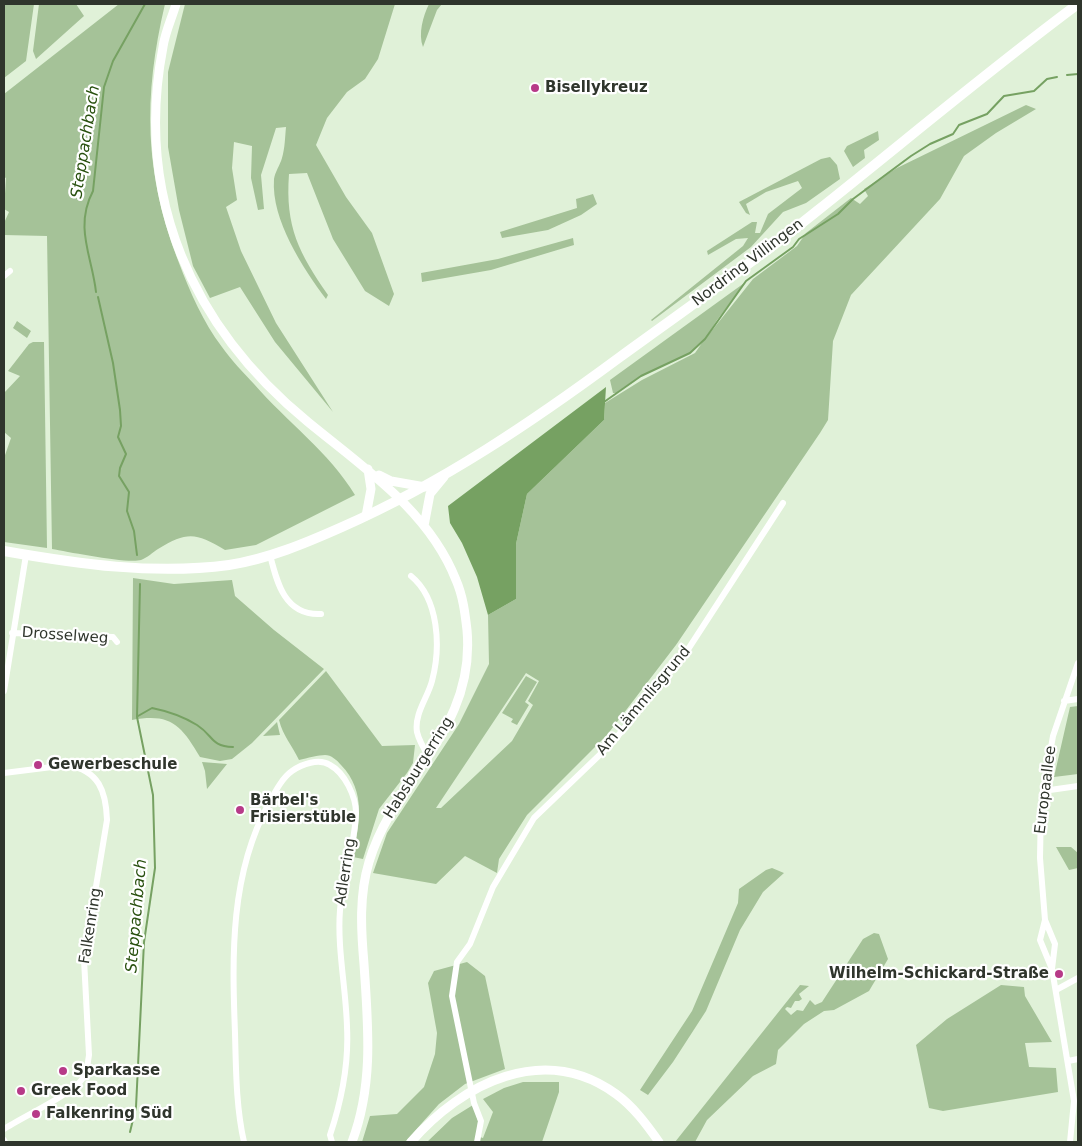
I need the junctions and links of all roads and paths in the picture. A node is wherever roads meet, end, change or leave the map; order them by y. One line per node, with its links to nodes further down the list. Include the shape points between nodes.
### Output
1 (176, 4): 3 (street, via 163,43 156,130 159,172 172,232 190,278 215,322 259,377 309,423)
2 (1078, 4): 4 (main road, Nordring Villingen, via 776,242 552,406)
3 (368, 469): 5 (street, via 391,481); 6 (street, Habsburgerring); 8 (street, via 371,489)
4 (444, 476): 5 (main road, Nordring Villingen); 9 (street, via 430,494)
5 (425, 487): 6 (main road, Nordring Villingen)
6 (401, 500): 8 (main road, Nordring Villingen); 9 (street, Habsburgerring)
7 (783, 503): 32 (street, Am Lämmlisgrund, via 685,654 612,743 534,818 493,888 470,944 457,962 452,996)
8 (366, 516): 12 (main road, Nordring Villingen)
9 (424, 526): 22 (street, Habsburgerring, via 444,554 457,581 465,610 469,649 461,695 447,728)
10 (4, 551): 11 (main road, Nordring Villingen)
11 (26, 555): 12 (main road, Nordring Villingen, via 124,568 192,568); 15 (street)
12 (270, 555): 14 (street, via 281,592 308,615)
13 (411, 576): 22 (street, via 422,585 433,616 437,650 432,681 417,718 417,731)
14 (321, 614)
15 (12, 633): 16 (street, Drosselweg, via 113,637); 18 (street)
16 (117, 642)
17 (1078, 663): 21 (street, Europaallee)
18 (5, 672): 19 (street)
19 (4, 691)
20 (1078, 699): 21 (street)
21 (1064, 701): 25 (street, Europaallee, via 1053,736)
22 (429, 757): 37 (street, Habsburgerring, via 390,811 366,871 362,933 369,1056 366,1089)
23 (4, 773): 33 (street, Falkenring, via 68,765 83,769 101,784 107,801 107,820 84,959 87,1068 82,1079 66,1092)
24 (1078, 786): 25 (street)
25 (1043, 791): 26 (street, Europaallee, via 1040,842)
26 (1045, 920): 27 (street, Europaallee, via 1056,944); 27 (street, Europaallee, via 1040,940)
27 (1052, 969): 29 (street, Europaallee)
28 (1078, 978): 29 (street)
29 (1056, 990): 31 (street)
30 (1078, 1059): 31 (street)
31 (1068, 1061): 34 (street, via 1074,1113)
32 (472, 1090): 38 (street, via 425,1126); 39 (street, Am Lämmlisgrund, via 481,1121); 40 (street, via 495,1079 528,1071 551,1070 580,1075 617,1095)
33 (4, 1129)
34 (1069, 1139)
35 (244, 1142): 36 (street, Adlerring, via 240,1124 234,1006 233,948 237,900 243,869 268,806 288,774 312,762 329,763 342,775 356,812 340,911 347,1056 344,1086 330,1134)
36 (332, 1142)
37 (352, 1142)
38 (411, 1142)
39 (477, 1142)
40 (659, 1142)

